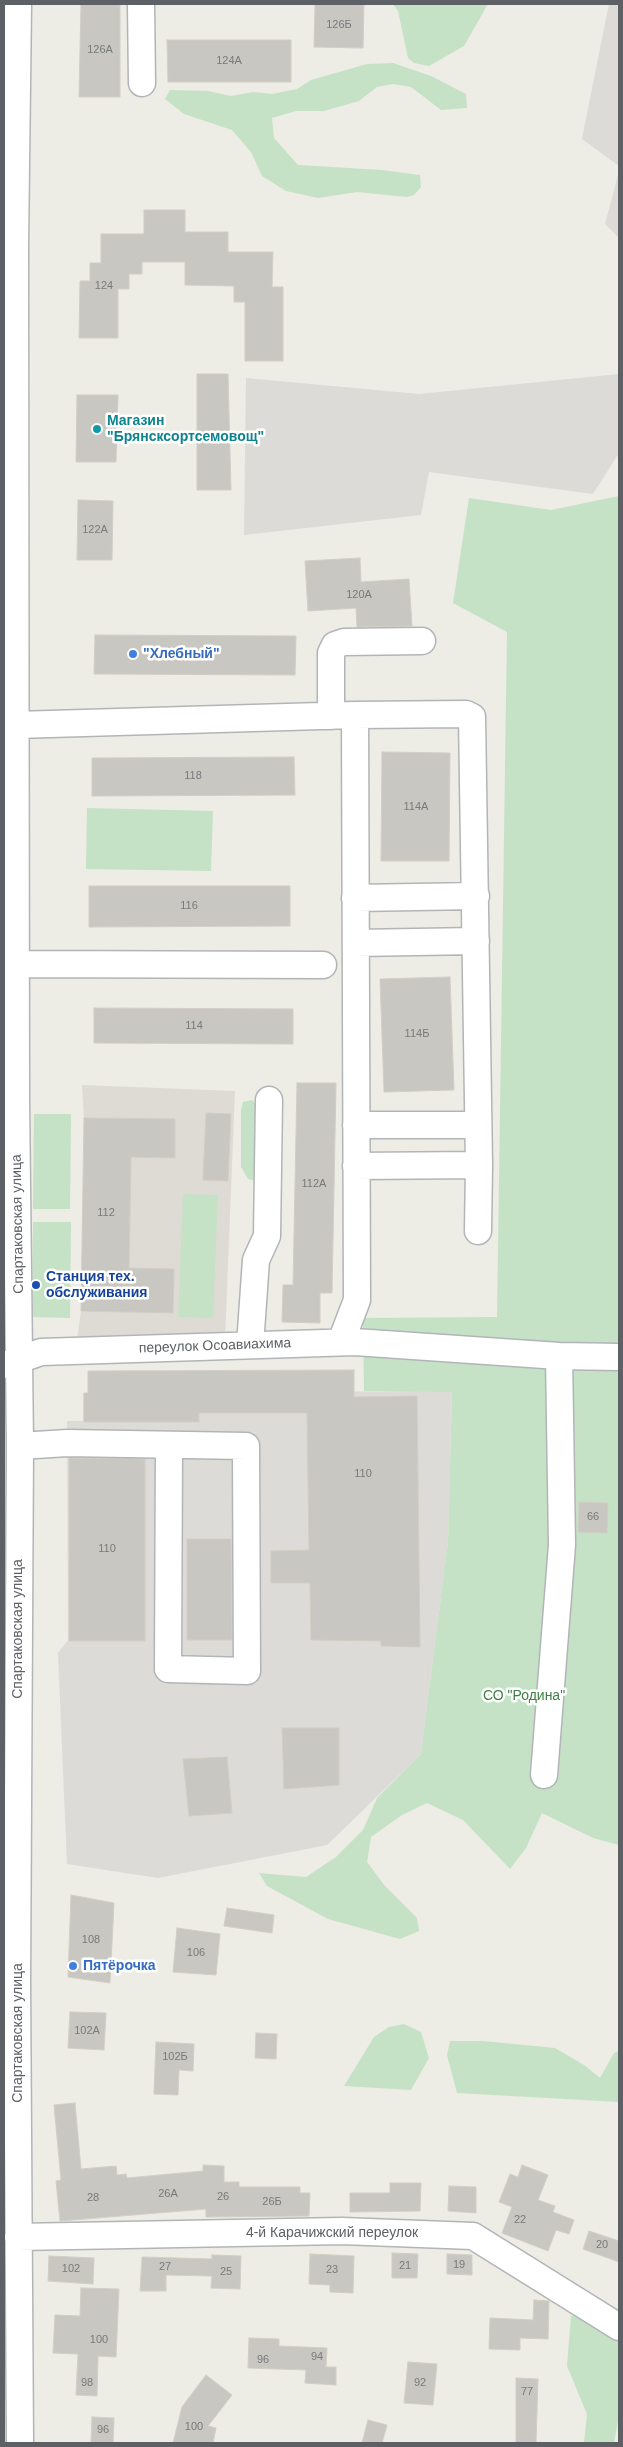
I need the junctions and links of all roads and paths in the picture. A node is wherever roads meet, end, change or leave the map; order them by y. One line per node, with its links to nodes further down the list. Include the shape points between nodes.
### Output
1 (18, 4): 4 (street, Спартаковская улица)
2 (141, 4): 3 (street)
3 (142, 83)
4 (9, 246): 7 (street, Спартаковская улица)
5 (422, 641): 6 (street, via 344,642 335,645 330,653)
6 (343, 716): 7 (street); 8 (street, via 466,714 472,717); 9 (street)
7 (16, 725): 12 (street, Спартаковская улица)
8 (476, 896): 9 (street); 10 (street)
9 (355, 898): 11 (street)
10 (476, 941): 11 (street); 16 (street)
11 (356, 943): 15 (street)
12 (16, 964): 13 (street); 24 (street, Спартаковская улица)
13 (323, 965)
14 (269, 1100): 21 (street, via 268,1236 256,1260)
15 (356, 1124): 16 (street); 18 (street)
16 (478, 1125): 17 (street)
17 (479, 1165): 18 (street); 19 (street)
18 (356, 1166): 20 (street, via 357,1300)
19 (478, 1231)
20 (341, 1342): 21 (street, переулок Осоавиахима); 22 (street, переулок Осоавиахима)
21 (250, 1345): 24 (street, переулок Осоавиахима, via 41,1352)
22 (559, 1356): 23 (street, переулок Осоавиахима); 27 (street, via 562,1546)
23 (619, 1357)
24 (12, 1363): 26 (street, Спартаковская улица)
25 (169, 1445): 25 (street, via 246,1446 247,1671 168,1670); 26 (street, via 67,1443)
26 (20, 1446): 28 (street, Спартаковская улица)
27 (544, 1775)
28 (12, 1854): 29 (street, Спартаковская улица)
29 (10, 1982): 30 (street, Спартаковская улица)
30 (18, 2238): 31 (street, 4-й Карачижский переулок, via 342,2231 473,2236); 32 (street, Спартаковская улица)
31 (619, 2327)
32 (20, 2443)

